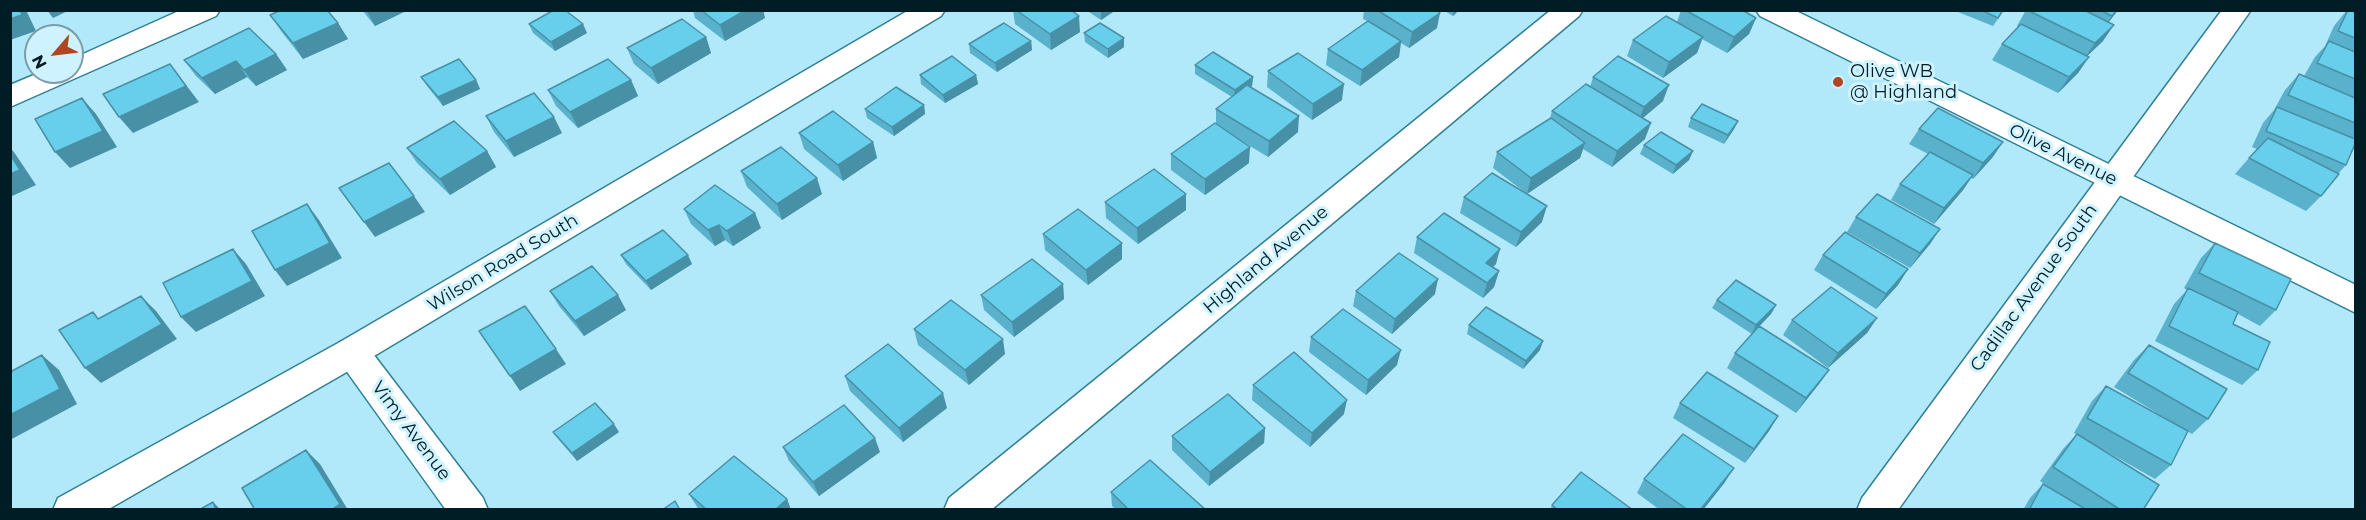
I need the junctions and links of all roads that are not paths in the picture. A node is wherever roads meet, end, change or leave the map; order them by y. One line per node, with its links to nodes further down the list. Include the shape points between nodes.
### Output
1 (206, 10): 6 (street)
2 (931, 10): 11 (street, Wilson Road South)
3 (1569, 10): 14 (street, Highland Avenue)
4 (1770, 10): 9 (street, Olive Avenue)
5 (2237, 10): 9 (street, Cadillac Avenue South)
6 (84, 65)
7 (40, 84): 8 (street)
8 (10, 97)
9 (2112, 180): 10 (street, Olive Avenue); 15 (street, Cadillac Avenue South)
10 (2355, 300)
11 (352, 352): 12 (street, Wilson Road South); 13 (street, Vimy Avenue)
12 (72, 510)
13 (469, 510)
14 (963, 510)
15 (1876, 510)

